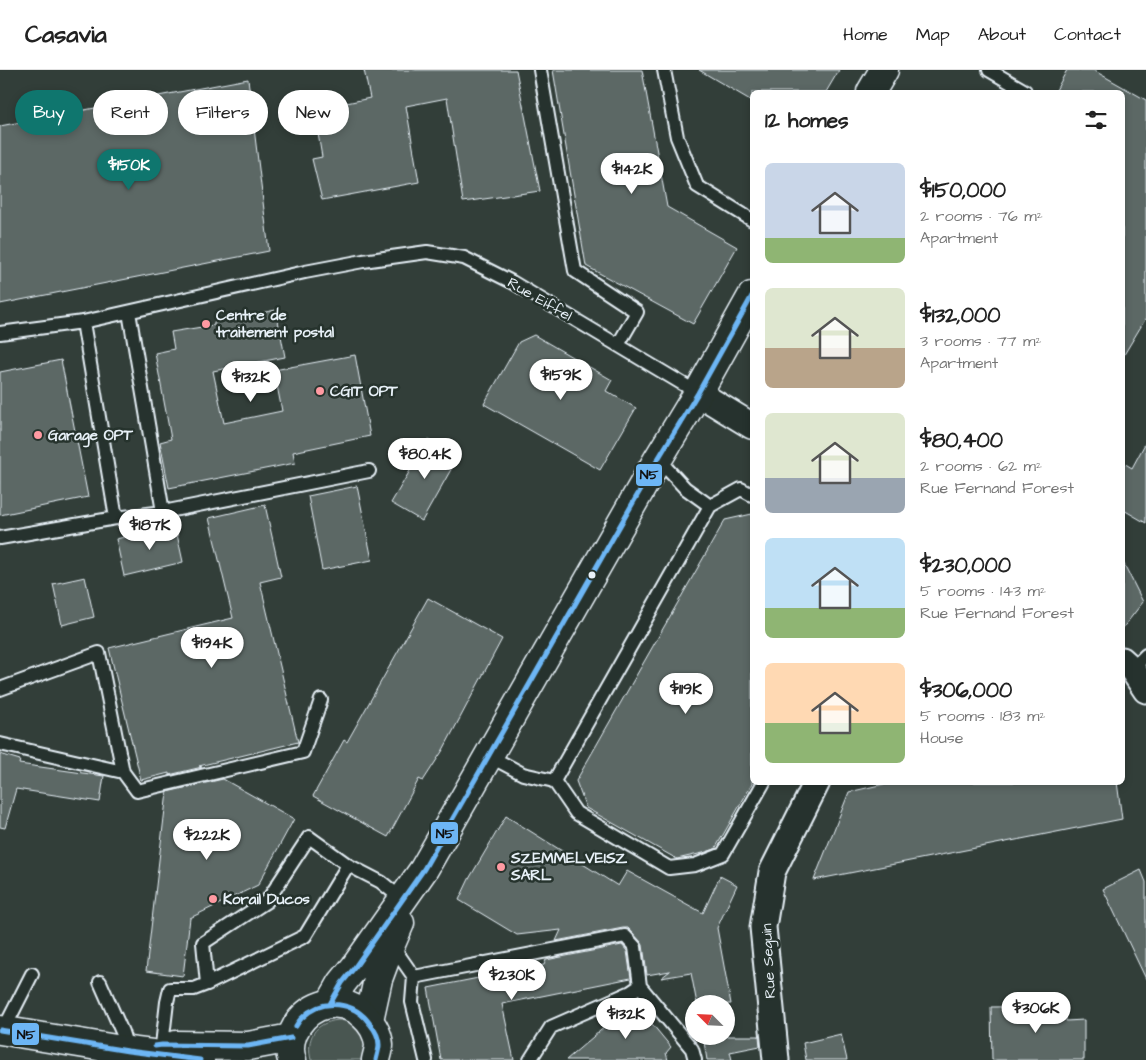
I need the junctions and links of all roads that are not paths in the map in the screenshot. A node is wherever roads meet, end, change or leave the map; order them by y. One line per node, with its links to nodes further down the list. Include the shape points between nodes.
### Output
1 (540, 70): 12 (lane, via 575,271 637,312)
2 (664, 70): 7 (lane, via 677,137 697,186)
3 (884, 70): 5 (street)
4 (989, 70): 6 (lane)
5 (872, 90)
6 (1023, 90)
7 (750, 219)
8 (750, 305): 13 (street)
9 (129, 312): 10 (lane, Rue Eiffel); 12 (lane, Rue Eiffel, via 305,272 427,252 464,258 512,282); 19 (lane)
10 (83, 322): 11 (lane, Rue Eiffel); 20 (lane)
11 (0, 333)
12 (618, 345): 13 (lane, Rue Eiffel)
13 (698, 393): 14 (street, Rue Eiffel); 15 (street)
14 (750, 425)
15 (658, 459): 18 (lane, via 686,488); 27 (street)
16 (369, 471): 19 (lane)
17 (750, 494): 18 (lane, via 741,489)
18 (710, 506): 29 (lane)
19 (163, 512): 20 (lane)
20 (116, 518): 21 (lane)
21 (0, 538)
22 (1133, 661): 24 (street)
23 (0, 689): 28 (lane, via 99,653)
24 (1146, 690)
25 (321, 700): 28 (lane, via 303,752 137,791)
26 (0, 744): 28 (lane)
27 (489, 756): 29 (lane, via 523,774); 33 (street)
28 (123, 772)
29 (554, 781): 30 (lane, via 576,813 669,868 695,865 723,854)
30 (762, 785)
31 (815, 785): 52 (street, Rue Seguin, via 772,872 763,927)
32 (348, 864): 34 (lane, via 381,882); 39 (lane, via 305,936); 39 (lane, via 309,837 267,901 203,943)
33 (424, 869): 34 (street); 35 (street)
34 (403, 900): 41 (street)
35 (391, 944): 37 (lane); 42 (street, via 378,979)
36 (32, 974): 43 (lane)
37 (414, 976): 40 (lane, via 625,936 635,947); 49 (lane, via 412,1002)
38 (100, 982): 46 (lane)
39 (207, 984): 44 (lane, via 194,989 170,989)
40 (640, 986): 50 (lane, via 551,1027); 51 (lane, via 692,1049)
41 (330, 1004): 42 (street, via 354,1008); 45 (street, via 316,1007 297,1024)
42 (369, 1020): 47 (street, via 377,1034)
43 (2, 1031): 46 (street)
44 (162, 1045): 45 (street); 46 (street)
45 (292, 1049)
46 (128, 1051): 48 (street)
47 (380, 1055)
48 (200, 1060)
49 (426, 1060)
50 (530, 1060)
51 (695, 1060)
52 (776, 1060)

